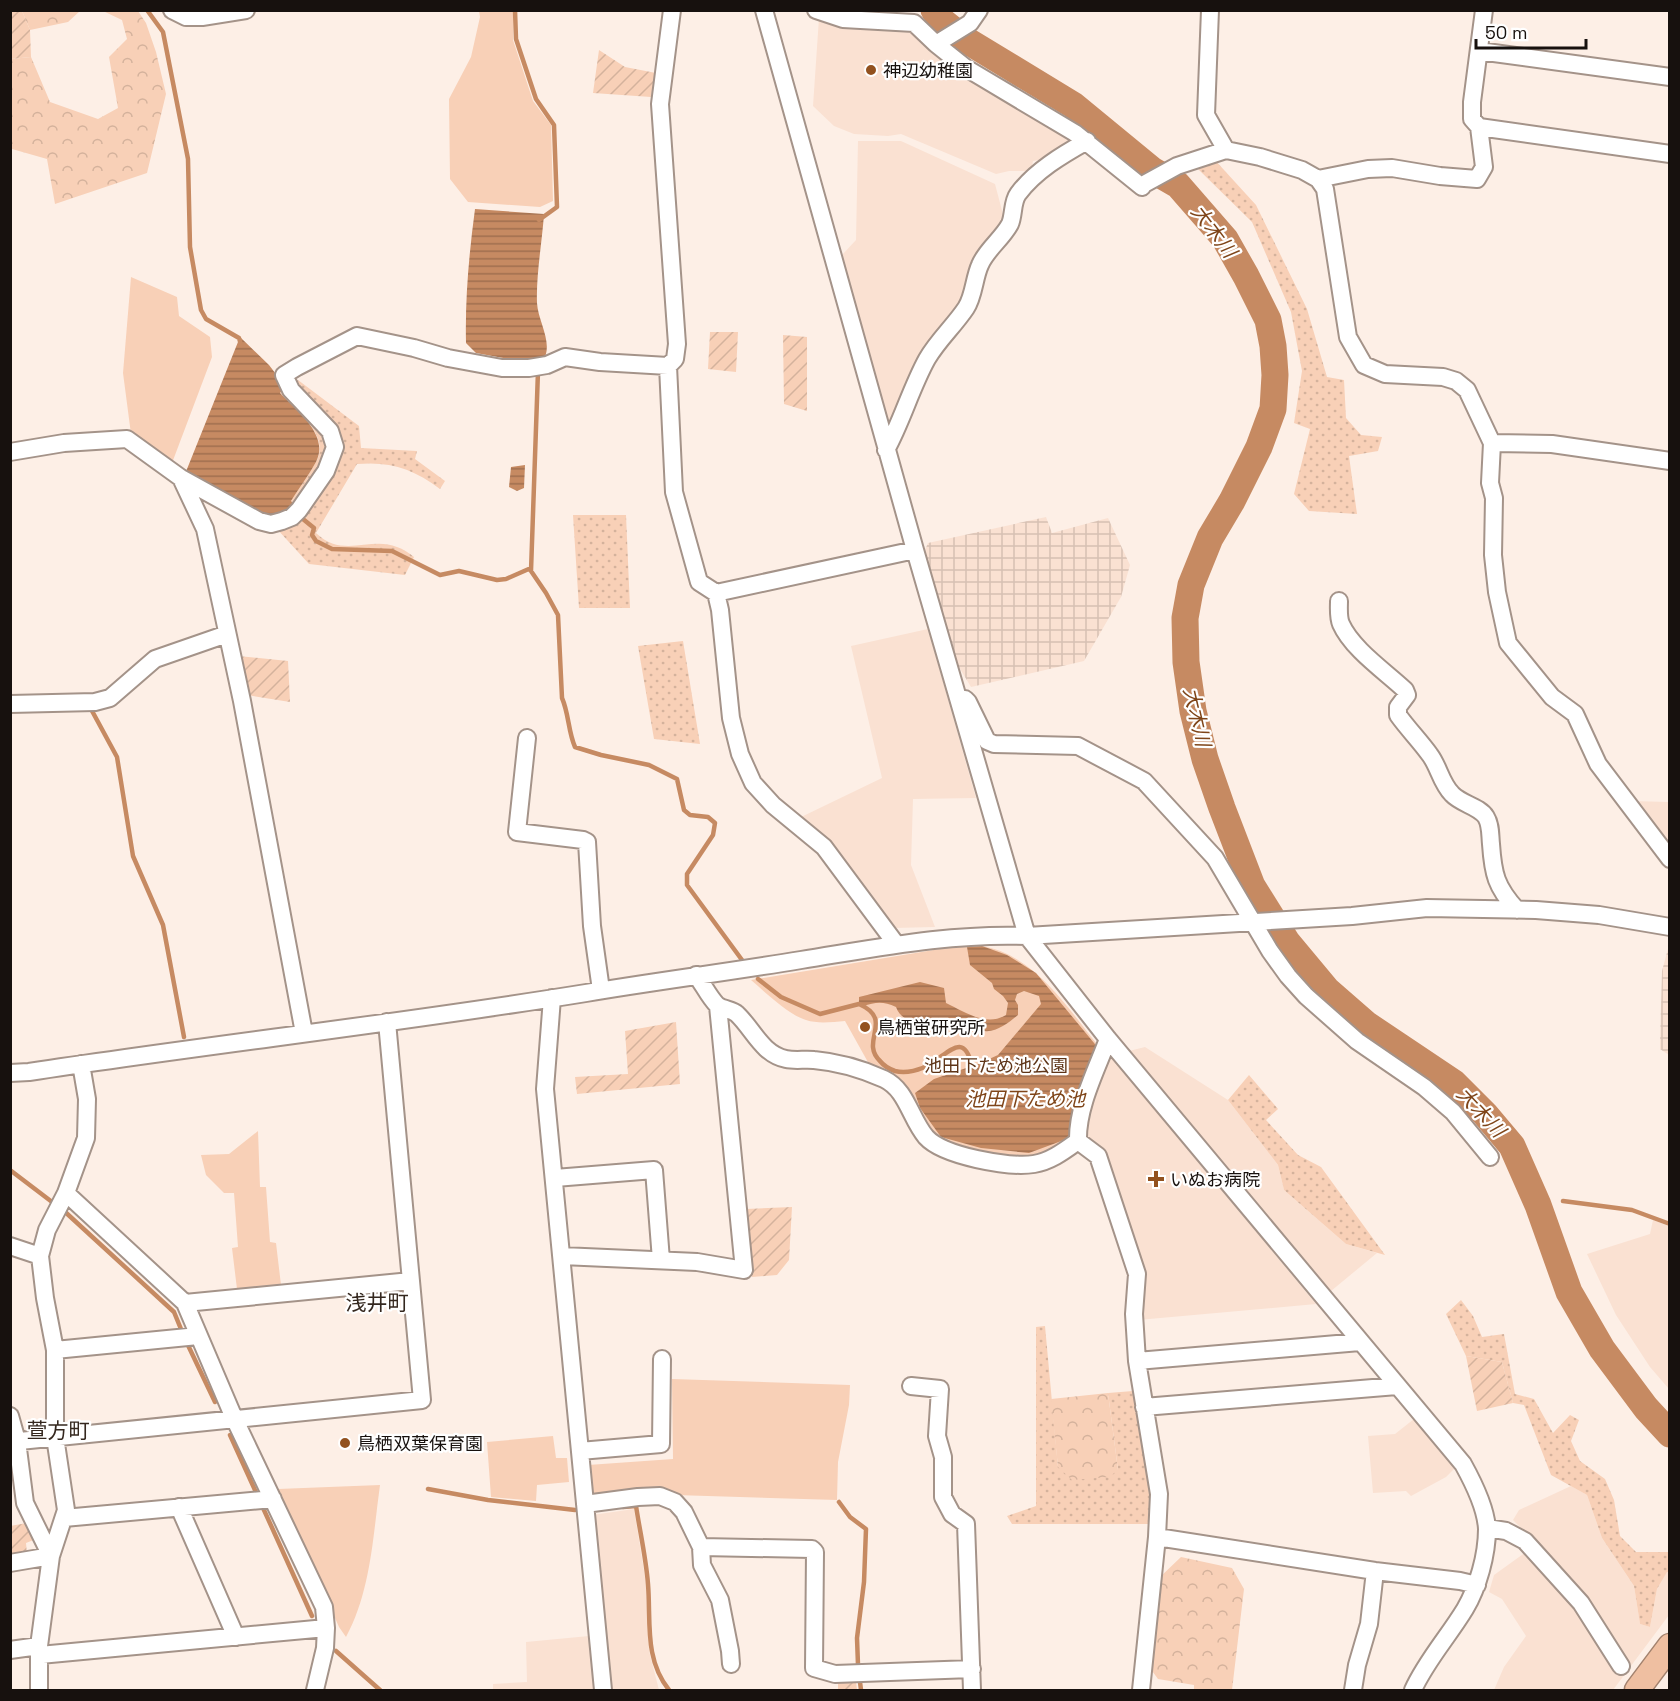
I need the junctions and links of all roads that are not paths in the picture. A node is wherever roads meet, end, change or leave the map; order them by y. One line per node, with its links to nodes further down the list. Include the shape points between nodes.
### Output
1 (172, 10): 2 (street, via 194,17)
2 (246, 10)
3 (672, 10): 17 (street, via 660,104 676,344 675,359)
4 (764, 10): 19 (street)
5 (816, 10): 9 (street, via 843,19 914,23)
6 (1210, 10): 14 (street, via 1206,115)
7 (1484, 10): 10 (street)
8 (974, 17): 9 (street)
9 (938, 43): 13 (street, via 975,74)
10 (1479, 51): 11 (street); 12 (street, via 1472,102 1472,119)
11 (1670, 77)
12 (1479, 128): 15 (street); 16 (street, via 1484,167 1477,179 1392,168)
13 (1086, 141): 14 (street, via 1119,170 1144,185 1177,166); 19 (street, via 1036,175 1017,195 1010,224 981,261 968,307 928,357)
14 (1226, 150): 16 (street, via 1260,157)
15 (1670, 154)
16 (1318, 178): 18 (street, via 1325,189 1348,337 1356,354 1364,365 1385,374 1456,381 1467,390)
17 (668, 366): 22 (street, via 565,357 547,365 502,368 357,336 284,375 291,390 330,431 334,447 326,471 296,513 271,524 259,521); 24 (street, via 674,492 699,582)
18 (1492, 443): 21 (street, via 1552,444); 30 (street, via 1493,555 1508,643 1552,697 1575,714 1598,764)
19 (886, 450): 23 (street)
20 (10, 452): 22 (street, via 127,439)
21 (1670, 461)
22 (181, 478): 26 (street, via 205,529)
23 (915, 550): 24 (street); 27 (street)
24 (716, 593): 35 (street, via 731,718 740,754 753,783 824,847)
25 (1339, 601): 31 (street, via 1340,623 1346,632 1405,690 1407,695 1398,707 1398,715 1431,756 1445,786 1454,797 1487,818 1496,881)
26 (227, 634): 28 (street, via 155,659 110,698 95,702); 41 (street)
27 (956, 694): 32 (street, via 969,702 987,741 1078,746 1144,781 1215,858); 34 (street)
28 (10, 704)
29 (528, 738): 37 (street, via 517,832 586,843)
30 (1670, 859)
31 (1517, 910): 32 (street, via 1427,908); 33 (street, via 1599,915)
32 (1256, 921): 34 (street); 46 (street, via 1270,951 1306,996 1371,1052 1424,1087 1453,1112)
33 (1670, 927)
34 (1027, 936): 35 (street, via 954,937); 42 (street)
35 (896, 944): 36 (street)
36 (696, 975): 37 (street); 39 (street)
37 (601, 990): 38 (street)
38 (552, 998): 40 (street); 47 (street, via 545,1089)
39 (718, 1006): 45 (street, via 736,1012 772,1053 787,1060 851,1066 885,1080 904,1098 926,1137 940,1148 973,1159 1033,1164 1058,1156); 52 (street, via 744,1270)
40 (387, 1022): 41 (street); 53 (street)
41 (304, 1033): 43 (street)
42 (1108, 1039): 45 (street, via 1084,1104); 56 (street)
43 (81, 1064): 44 (street); 48 (street, via 87,1100 87,1138)
44 (10, 1073)
45 (1078, 1141): 59 (street, via 1098,1156 1137,1274)
46 (1490, 1157)
47 (555, 1178): 51 (street); 52 (street, via 654,1170)
48 (61, 1201): 50 (street); 54 (street)
49 (10, 1246): 50 (street)
50 (40, 1256): 57 (street)
51 (562, 1256): 52 (street); 67 (street)
52 (661, 1260)
53 (411, 1281): 54 (street); 64 (street, via 422,1400)
54 (185, 1303): 55 (street)
55 (198, 1336): 57 (street); 64 (street)
56 (1360, 1342): 59 (street); 61 (street)
57 (55, 1350): 65 (street)
58 (662, 1359): 67 (street, via 661,1444)
59 (1137, 1361): 62 (street)
60 (910, 1386): 86 (street, via 939,1389 937,1436 943,1457 943,1497 952,1514 966,1524)
61 (1397, 1386): 62 (street); 72 (street, via 1463,1464 1476,1487)
62 (1144, 1407): 73 (street, via 1159,1494)
63 (10, 1416): 66 (street)
64 (234, 1418): 65 (street); 68 (street)
65 (55, 1437): 66 (street); 71 (street)
66 (14, 1442): 75 (street, via 25,1503)
67 (580, 1451): 69 (street)
68 (273, 1499): 70 (street); 79 (street, via 324,1607)
69 (585, 1504): 74 (street, via 660,1496 675,1502 684,1512); 89 (street)
70 (179, 1507): 71 (street); 80 (street)
71 (64, 1518): 75 (street)
72 (1487, 1528): 78 (street); 85 (street, via 1506,1531 1525,1541 1581,1603)
73 (1157, 1537): 77 (street); 91 (street)
74 (701, 1547): 84 (street, via 702,1565 720,1600); 86 (street, via 812,1549 814,1668 835,1674)
75 (51, 1556): 76 (street); 83 (street)
76 (10, 1563)
77 (1375, 1571): 78 (street); 92 (street, via 1369,1624)
78 (1477, 1585): 93 (street)
79 (326, 1628): 80 (street); 88 (street)
80 (236, 1637): 83 (street)
81 (1670, 1646): 94 (highway)
82 (10, 1650): 83 (street)
83 (40, 1651): 87 (street)
84 (731, 1664)
85 (1621, 1666)
86 (972, 1669): 90 (street)
87 (39, 1690)
88 (315, 1690)
89 (603, 1690)
90 (972, 1690)
91 (1141, 1690)
92 (1353, 1690)
93 (1413, 1690)
94 (1637, 1690)

